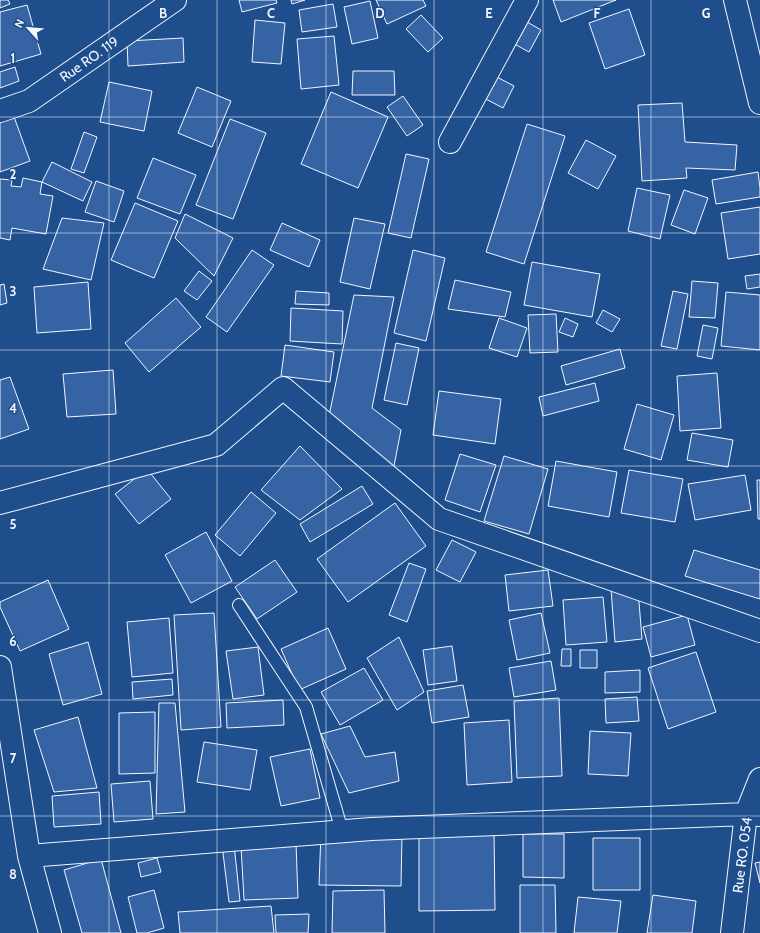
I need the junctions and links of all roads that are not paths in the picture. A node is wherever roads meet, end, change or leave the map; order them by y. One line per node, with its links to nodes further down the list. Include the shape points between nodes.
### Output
1 (175, 0): 5 (street, Rue RO. 119, via 29,101)
2 (527, 0): 6 (street)
3 (735, 0): 4 (street)
4 (760, 103)
5 (0, 111)
6 (450, 142)
7 (0, 503): 9 (street, via 216,445 283,388 439,519)
8 (239, 605): 13 (lane, via 306,707)
9 (760, 631)
10 (0, 667): 14 (street)
11 (760, 779): 12 (street, Rue RO. 054)
12 (753, 814): 13 (street); 16 (street, Rue RO. 054)
13 (342, 831): 14 (street)
14 (29, 856): 15 (street)
15 (50, 933)
16 (732, 933)

